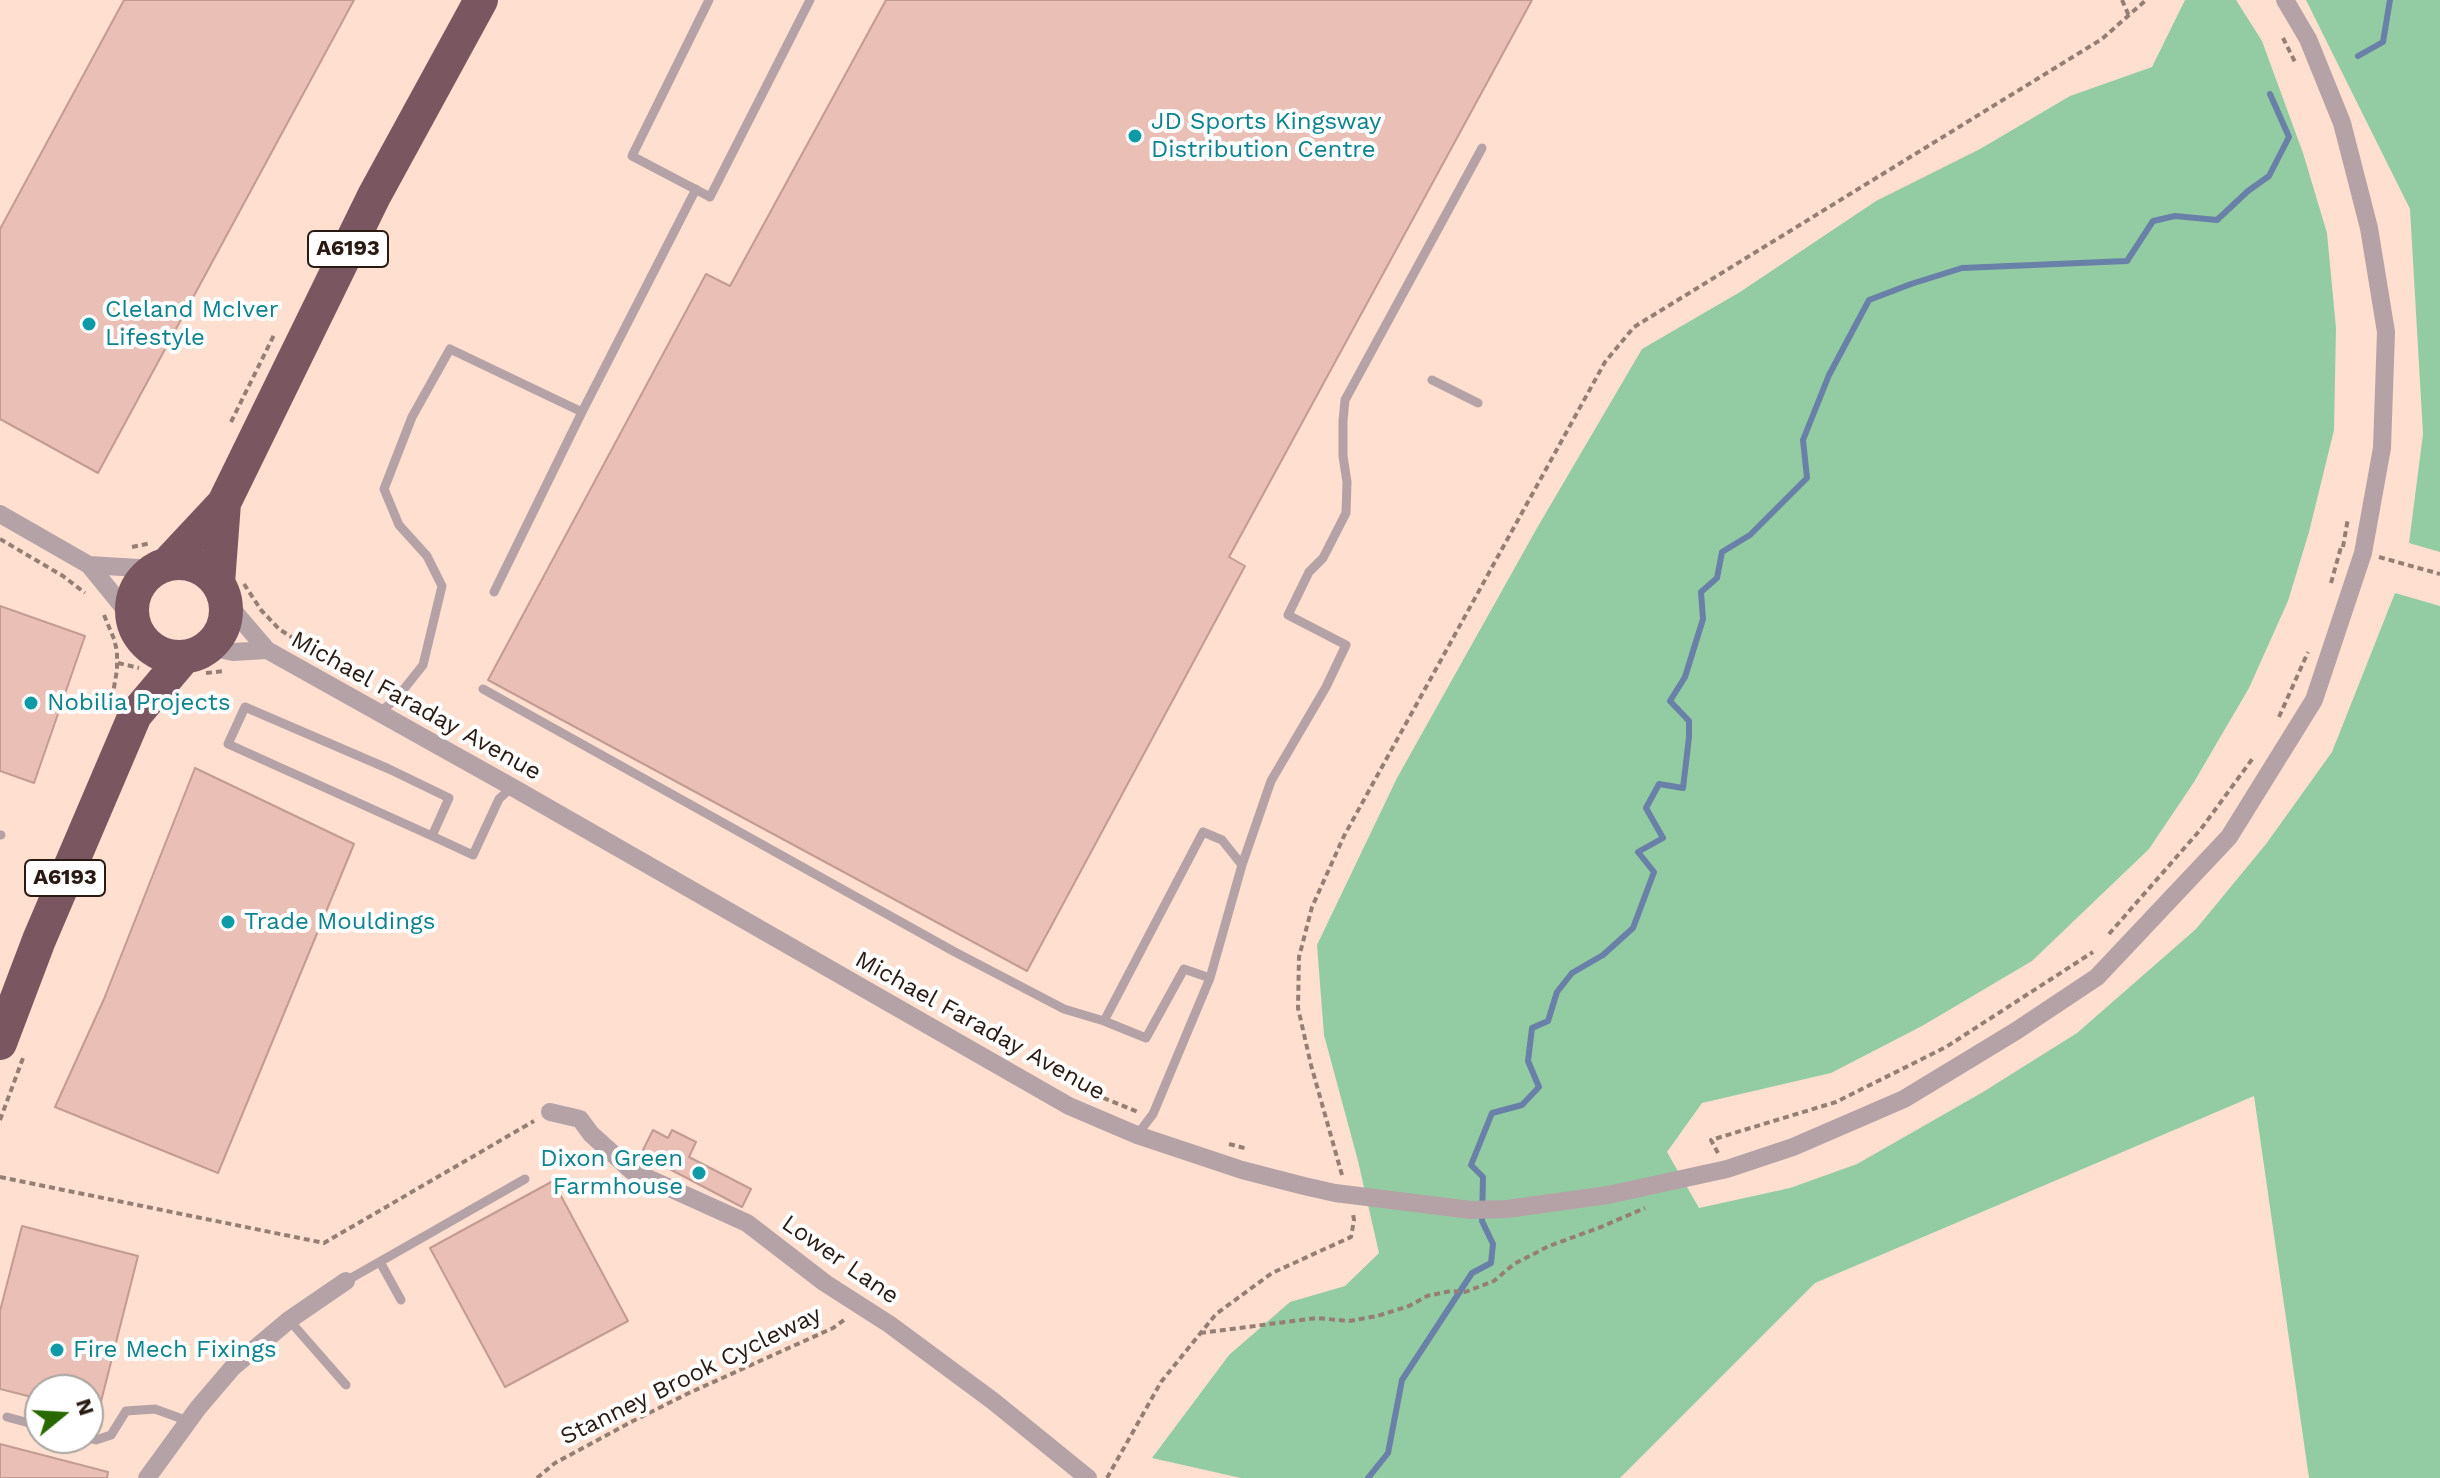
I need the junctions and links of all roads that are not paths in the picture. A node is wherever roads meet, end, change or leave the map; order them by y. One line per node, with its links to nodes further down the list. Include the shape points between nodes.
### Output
1 (481, 0): 10 (highway, A6193, via 374,196)
2 (709, 0): 6 (lane, via 632,156)
3 (810, 0): 6 (lane, via 710,197)
4 (2285, 0): 29 (street, Michael Faraday Avenue, via 2308,39 2342,123 2369,228 2386,332 2382,448 2363,553 2314,700 2229,837 2097,977 1904,1099 1727,1169 1608,1195 1471,1210 1348,1195 1242,1170)
5 (1482, 148): 24 (lane, via 1345,400 1346,513 1288,615 1346,645 1271,781)
6 (696, 189): 9 (lane)
7 (1432, 380): 8 (lane)
8 (1478, 403)
9 (582, 412): 15 (lane); 20 (lane, via 450,349 412,417 384,489 399,525 427,556 442,586 423,665)
10 (224, 503): 13 (highway, A6193); 14 (highway, A6193)
11 (0, 514): 12 (street)
12 (89, 565): 13 (street); 16 (street)
13 (161, 566): 14 (highway, via 196,566 209,573); 16 (highway, A6193, via 136,590)
14 (222, 592): 17 (street); 18 (highway, A6193, via 224,627)
15 (494, 592)
16 (125, 623): 18 (highway, via 153,650 168,656); 21 (highway)
17 (267, 650): 18 (street); 20 (street, Michael Faraday Avenue)
18 (196, 652): 21 (highway)
19 (483, 689): 26 (lane, via 953,951 1064,1009)
20 (380, 712): 22 (street, Michael Faraday Avenue)
21 (135, 715): 27 (highway, A6193)
22 (512, 787): 23 (lane, via 499,799 473,855); 29 (street, Michael Faraday Avenue, via 1069,1106)
23 (432, 836): 23 (lane, via 228,744 245,707 449,798)
24 (1242, 865): 25 (lane); 26 (lane, via 1222,840 1203,832)
25 (1210, 978): 26 (lane, via 1184,969 1146,1038); 29 (lane, via 1153,1114)
26 (1104, 1021)
27 (0, 1043)
28 (550, 1112): 41 (street, Lower Lane, via 580,1119 632,1171 747,1223 993,1401)
29 (1137, 1135)
30 (525, 1179): 31 (lane)
31 (380, 1262): 32 (lane); 33 (lane)
32 (346, 1281): 34 (street)
33 (401, 1300)
34 (289, 1320): 35 (lane); 37 (street, via 233,1367)
35 (346, 1385)
36 (7, 1417): 38 (lane)
37 (188, 1421): 39 (lane, via 155,1409 126,1411); 40 (street)
38 (24, 1422)
39 (104, 1437)
40 (147, 1478)
41 (1088, 1478)

